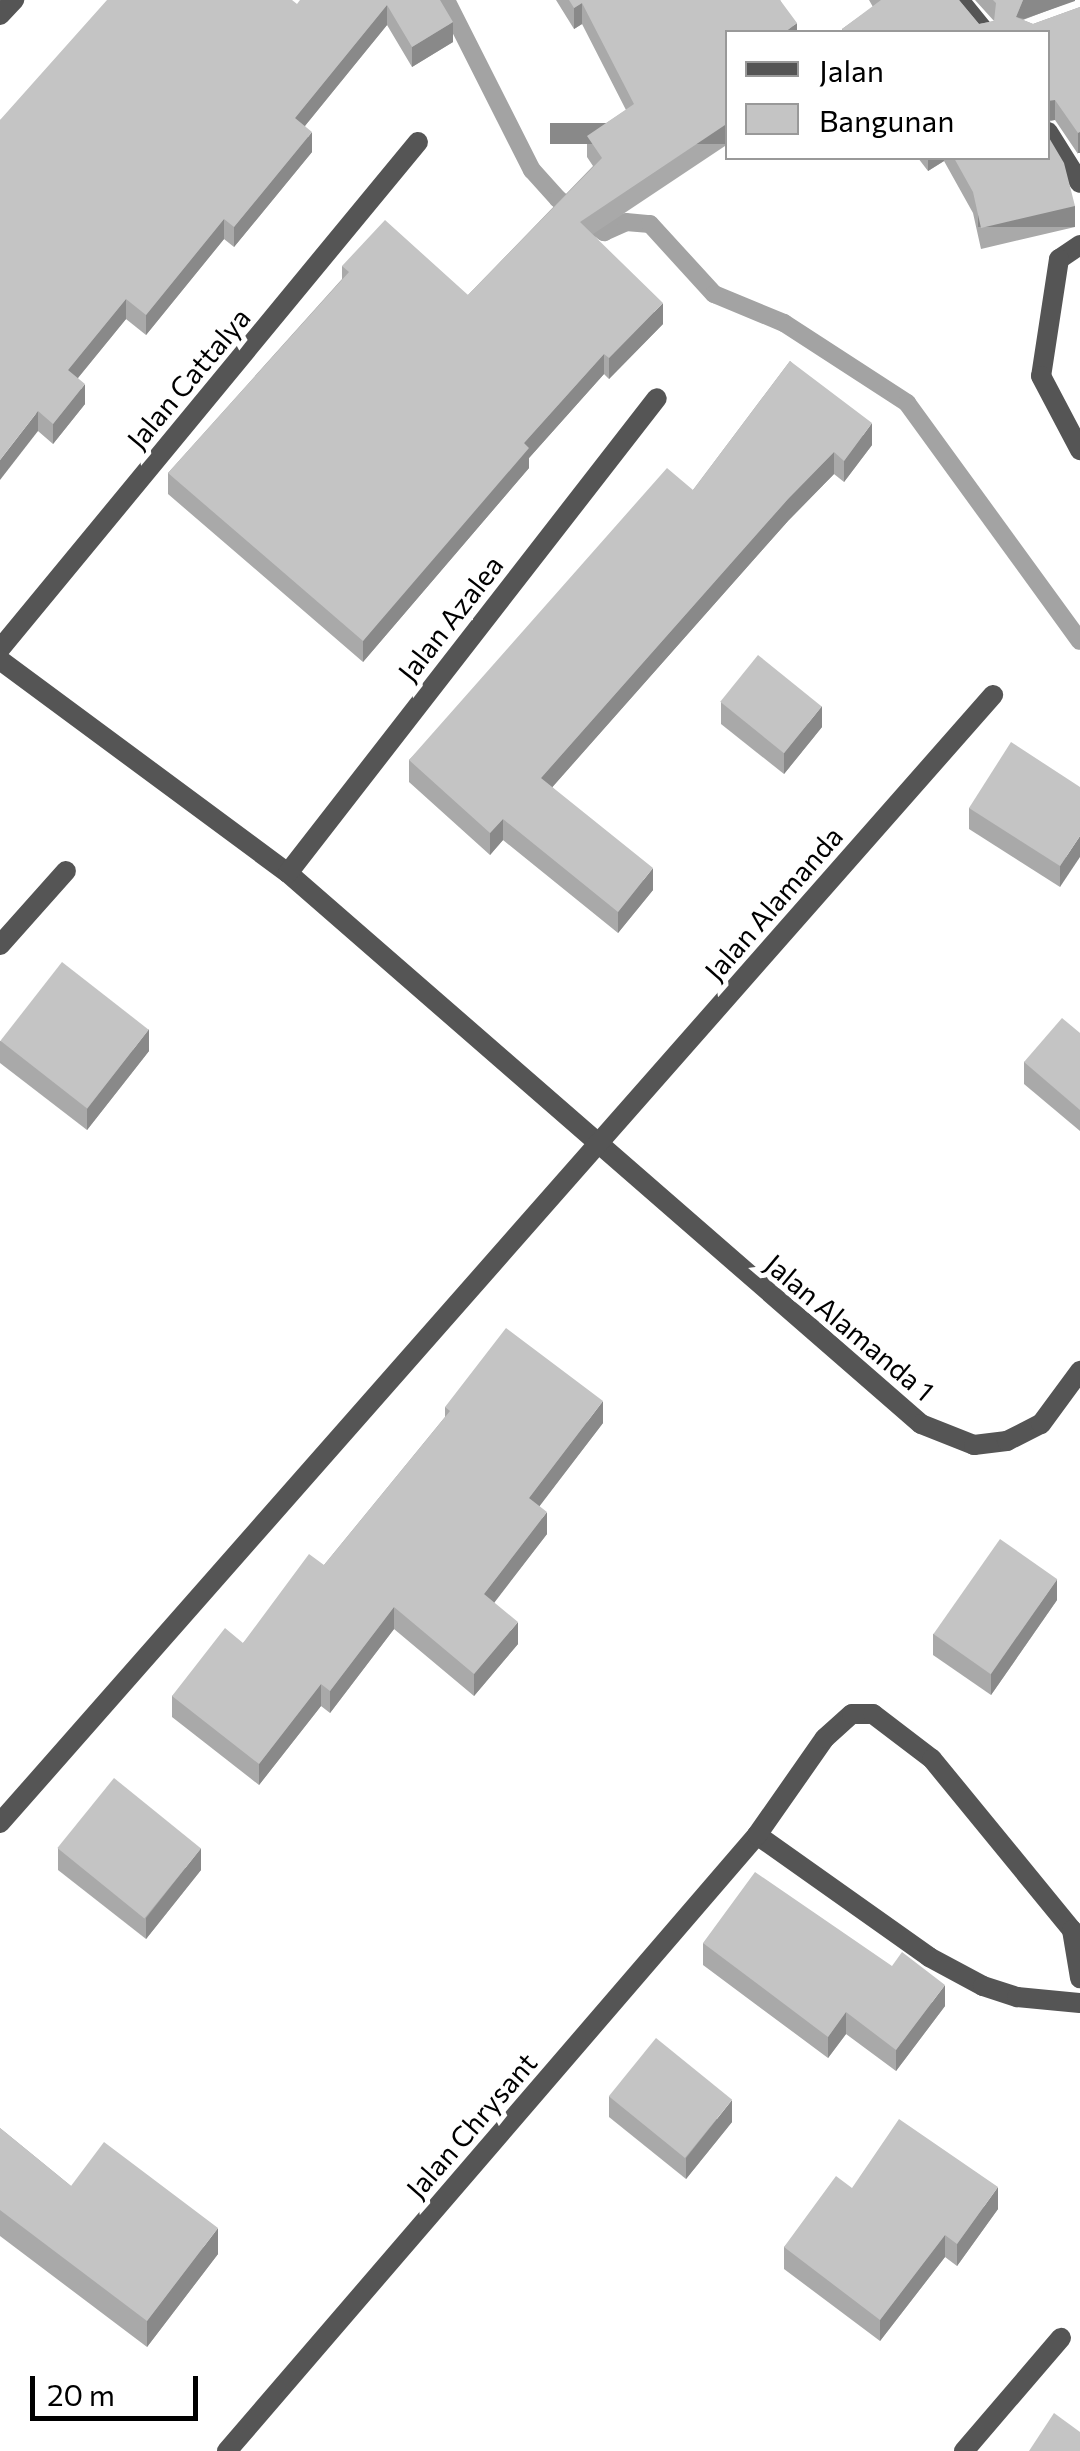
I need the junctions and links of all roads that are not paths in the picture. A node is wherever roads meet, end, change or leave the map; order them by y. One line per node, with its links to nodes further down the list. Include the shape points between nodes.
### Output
1 (14, 0): 3 (street)
2 (959, 0): 4 (street)
3 (0, 15)
4 (983, 30)
5 (1050, 135): 7 (street)
6 (418, 142): 11 (street, Jalan Cattalya)
7 (1080, 183)
8 (1080, 245): 10 (street, via 1059,259 1041,376)
9 (657, 398): 15 (street, Jalan Azalea)
10 (1080, 450)
11 (0, 649)
12 (0, 660): 15 (street, Jalan Alamanda 1)
13 (993, 694): 17 (street, Jalan Alamanda)
14 (66, 871): 16 (street)
15 (288, 874): 17 (street, Jalan Alamanda 1)
16 (0, 945)
17 (595, 1147): 18 (street, Jalan Alamanda 1, via 921,1424 974,1444 1007,1441 1041,1424); 19 (street, Jalan Alamanda)
18 (1080, 1371)
19 (0, 1823)
20 (758, 1835): 21 (street, Jalan Chrysant, via 835,1725 852,1714 873,1714 932,1760 1044,1891 1072,1930); 22 (street, via 929,1958 1017,1998); 24 (street, Jalan Chrysant)
21 (1080, 1978)
22 (1080, 2003)
23 (1061, 2338): 25 (street)
24 (226, 2451)
25 (964, 2451)

